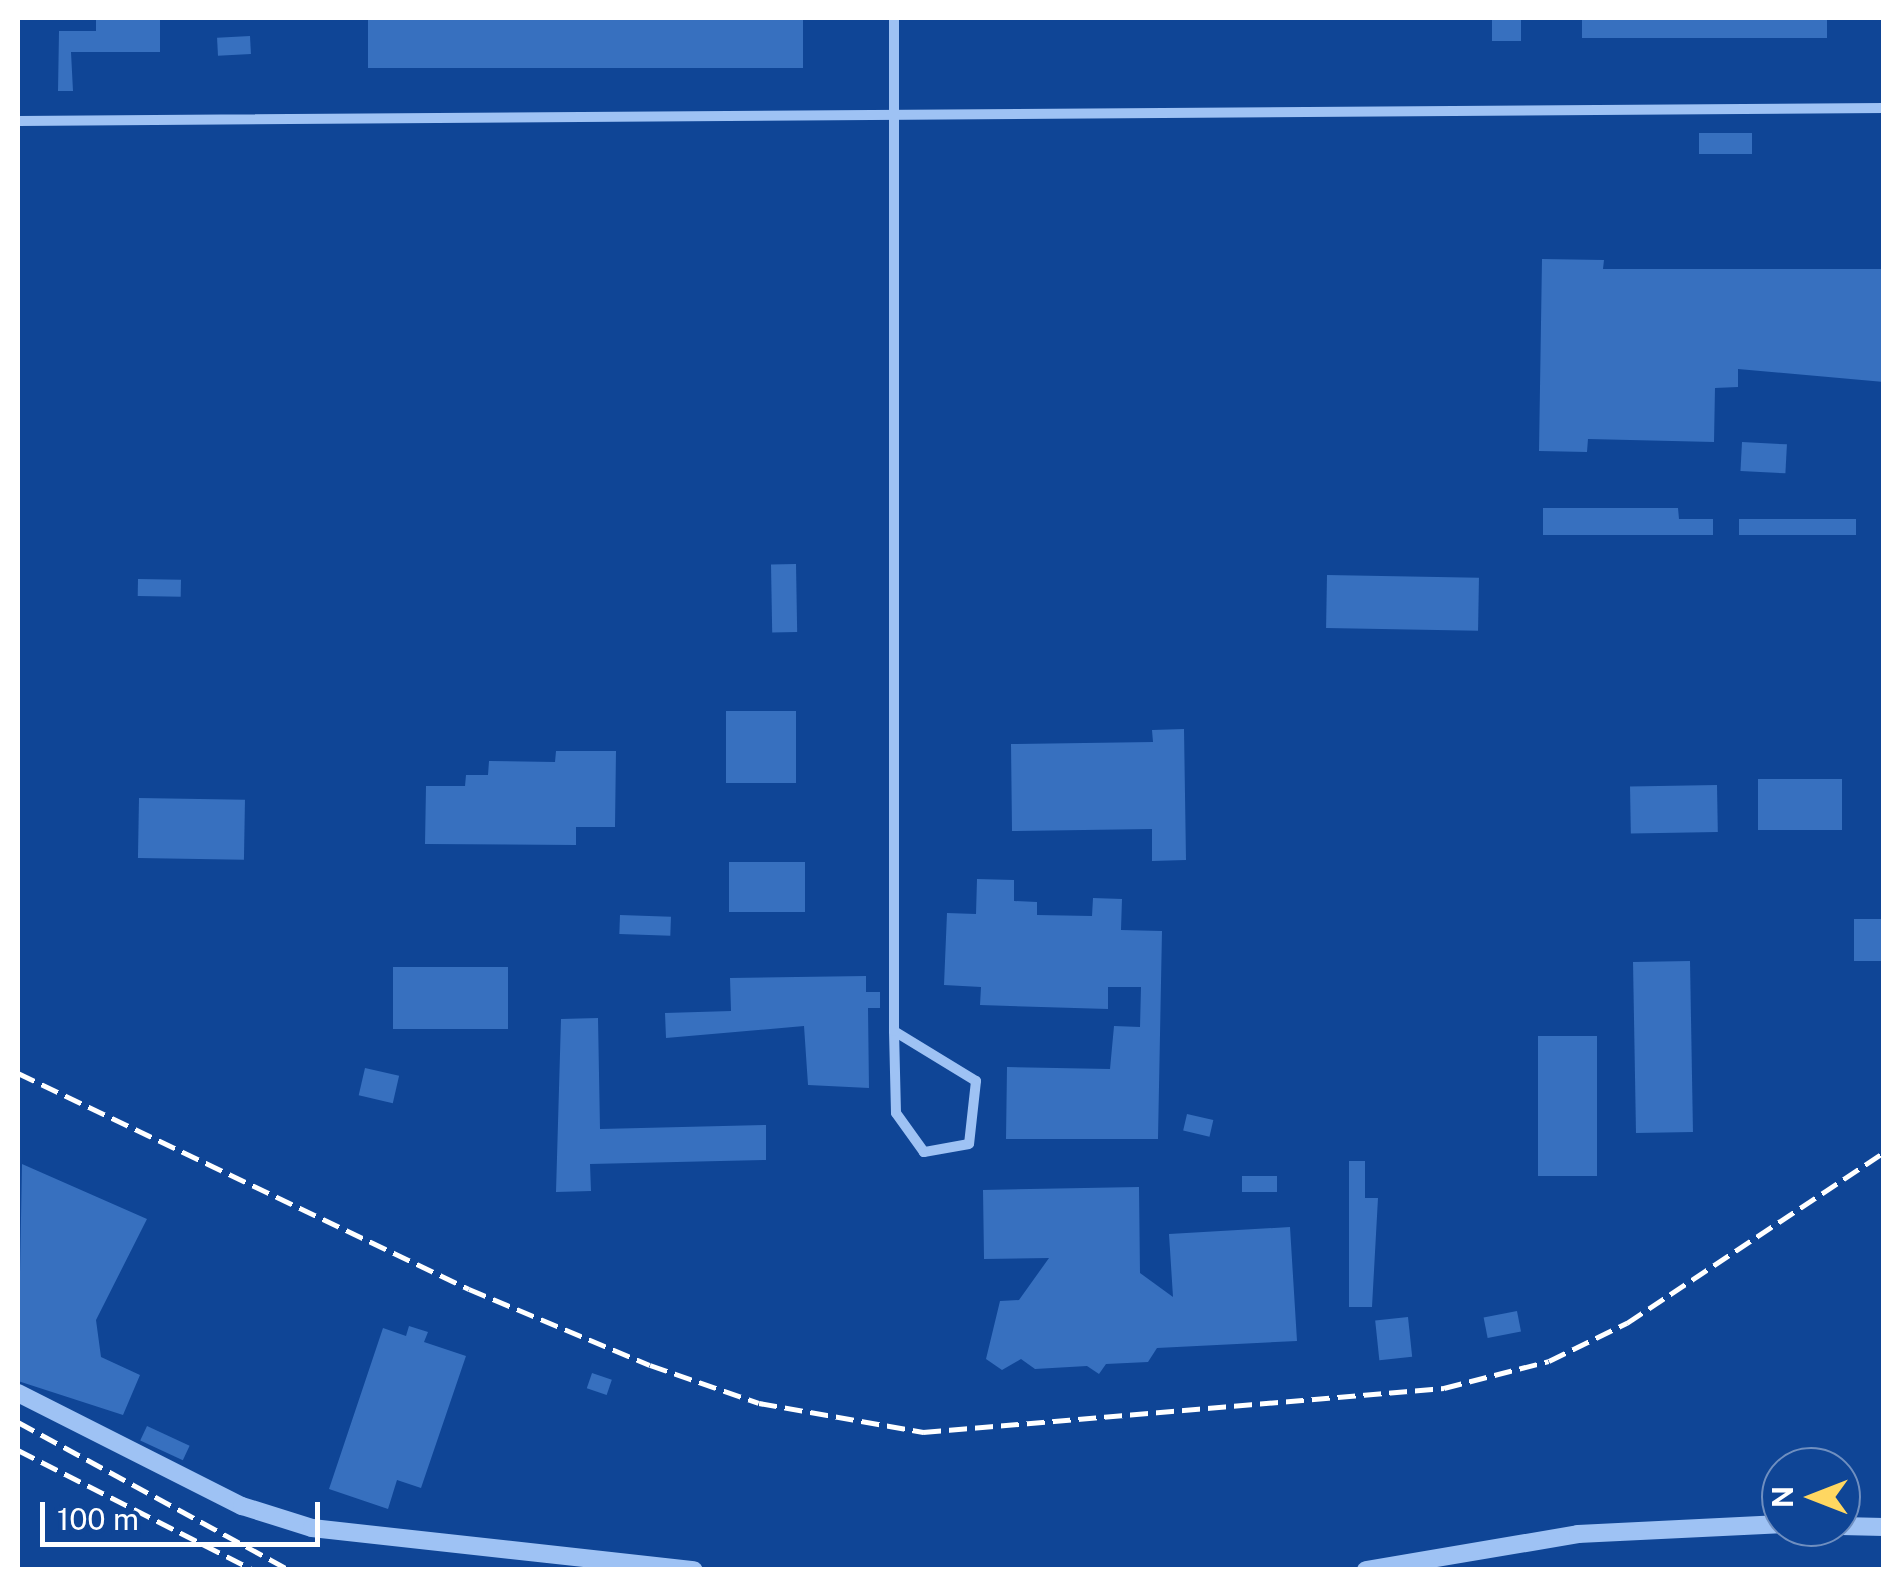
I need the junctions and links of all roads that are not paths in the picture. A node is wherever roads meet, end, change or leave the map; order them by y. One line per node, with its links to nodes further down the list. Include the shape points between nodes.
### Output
1 (894, 18): 3 (street)
2 (1884, 108): 3 (street)
3 (896, 118): 4 (street); 5 (street)
4 (18, 121)
5 (894, 1031): 5 (street, via 976,1081 969,1144 924,1152 896,1113)
6 (18, 1392): 8 (street, via 242,1506 312,1528)
7 (1761, 1525): 9 (street, via 1578,1534)
8 (694, 1570)
9 (1366, 1570)

